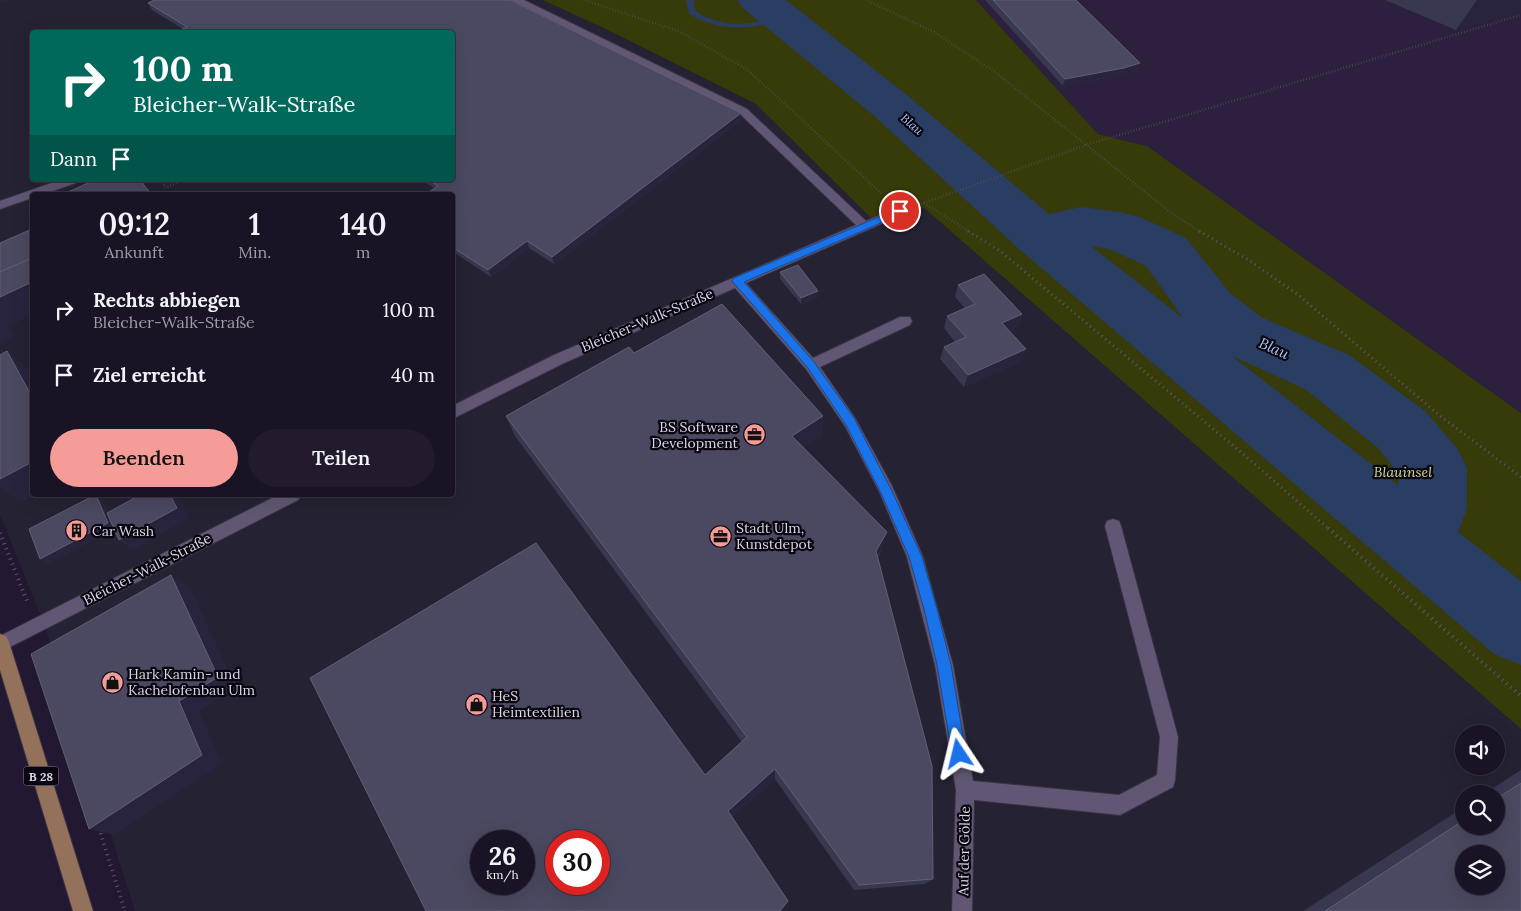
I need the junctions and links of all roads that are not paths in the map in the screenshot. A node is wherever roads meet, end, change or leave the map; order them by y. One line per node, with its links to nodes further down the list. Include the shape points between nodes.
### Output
1 (516, 0): 7 (street, via 743,111)
2 (66, 182): 3 (street)
3 (37, 192)
4 (30, 195): 5 (street)
5 (0, 205)
6 (900, 211): 7 (street, Bleicher-Walk-Straße)
7 (864, 226): 8 (street, Bleicher-Walk-Straße)
8 (737, 281): 10 (street, Auf der Gölde); 11 (street, Bleicher-Walk-Straße, via 559,358)
9 (905, 321): 10 (street)
10 (811, 364): 15 (street, Auf der Gölde, via 850,422 887,491 916,557 944,665)
11 (455, 411)
12 (289, 497): 14 (street, Bleicher-Walk-Straße)
13 (1113, 526): 15 (street, via 1169,736 1166,780 1120,806)
14 (0, 643): 16 (main road, B 28)
15 (965, 790): 17 (street, Auf der Gölde)
16 (82, 911)
17 (962, 911)

